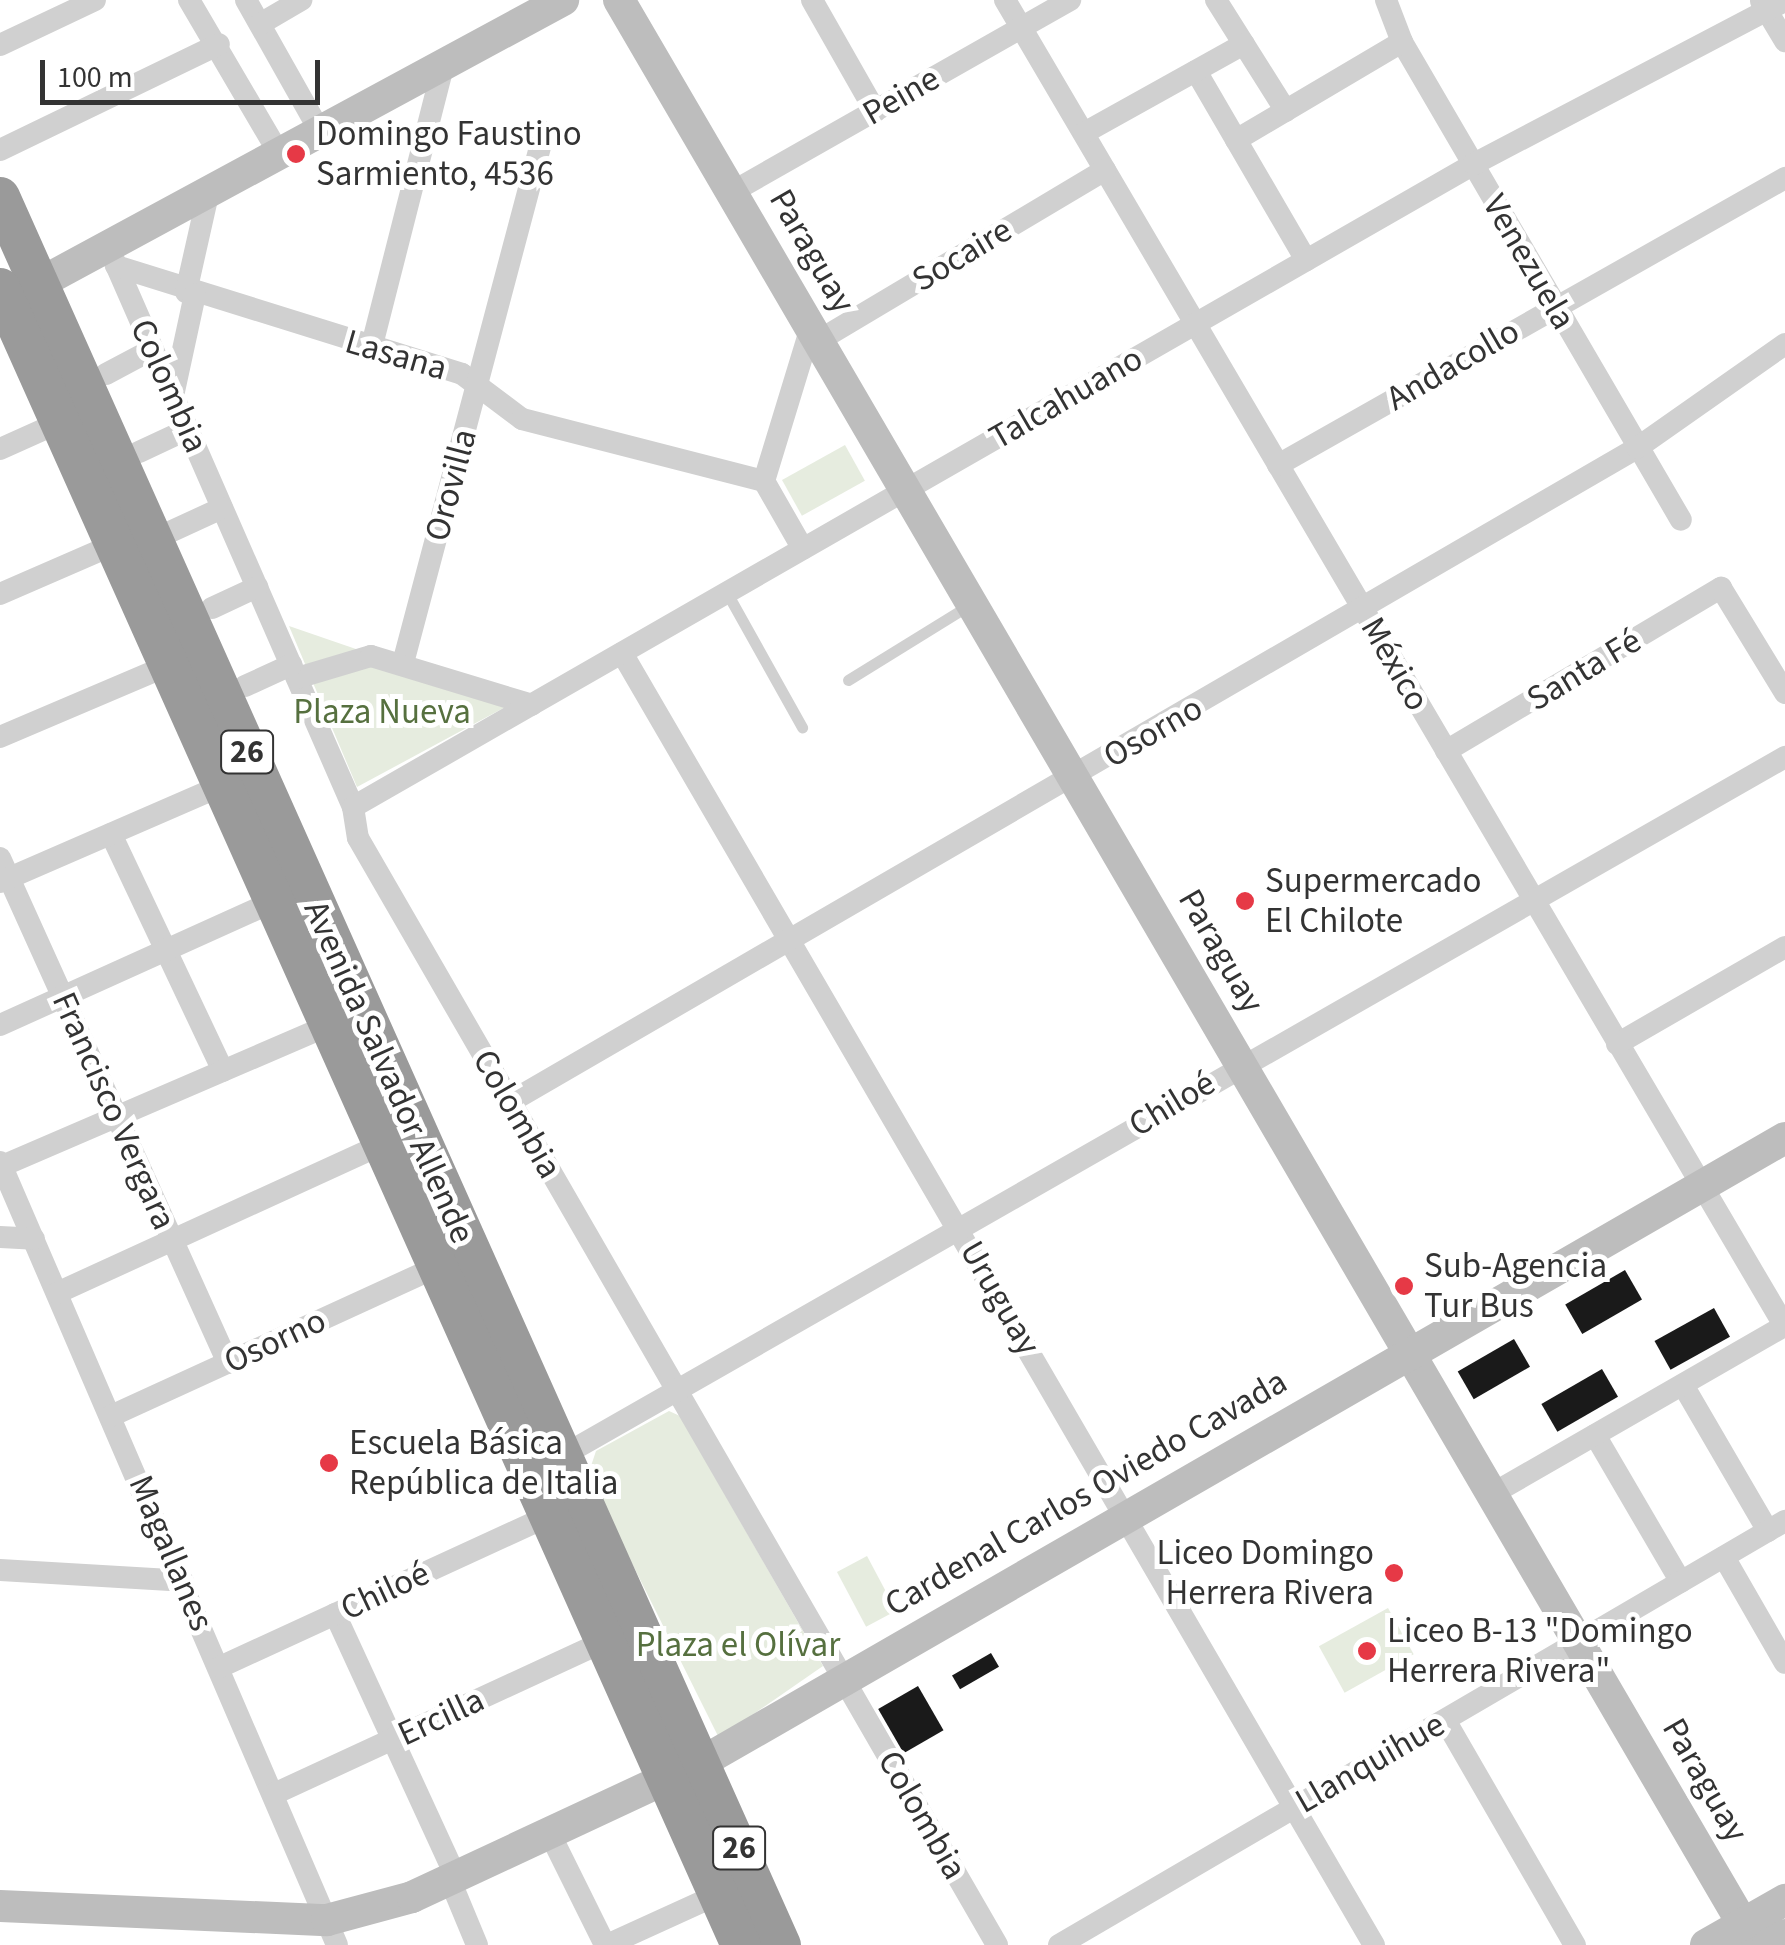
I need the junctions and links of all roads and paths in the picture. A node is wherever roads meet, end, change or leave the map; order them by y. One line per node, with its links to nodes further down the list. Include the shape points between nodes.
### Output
1 (94, 0): 19 (street)
2 (189, 0): 17 (street)
3 (246, 0): 13 (street)
4 (301, 0): 13 (street)
5 (564, 0): 20 (street)
6 (619, 0): 33 (street, Paraguay)
7 (812, 0): 22 (street)
8 (1005, 0): 14 (street, México)
9 (1070, 0): 14 (street, Peine)
10 (1216, 0): 18 (street)
11 (1386, 0): 16 (street, Venezuela)
12 (1771, 4): 15 (street); 30 (street, Talcahuano)
13 (260, 24): 24 (street)
14 (1021, 28): 22 (street, Peine); 26 (street, México)
15 (1785, 41)
16 (1402, 42): 23 (street); 30 (street, Venezuela)
17 (219, 44): 28 (street); 29 (street)
18 (1244, 44): 21 (street); 23 (street)
19 (0, 45)
20 (442, 66): 24 (street); 44 (street)
21 (1196, 70): 26 (street); 27 (street)
22 (875, 111): 33 (street, Peine)
23 (1286, 111): 27 (street)
24 (320, 132): 29 (street)
25 (544, 132): 47 (street, Orovilla)
26 (1084, 134): 31 (street, México)
27 (1236, 140): 37 (street)
28 (0, 150)
29 (280, 155): 34 (street)
30 (1474, 164): 37 (street, Talcahuano); 40 (street, Venezuela)
31 (1105, 170): 41 (street, México); 42 (street, Socaire)
32 (1785, 178): 40 (street, Andacollo)
33 (732, 192): 42 (street, Paraguay)
34 (208, 194): 36 (street); 38 (street)
35 (0, 197): 39 (highway, Avenida Salvador Allende / 26)
36 (112, 257): 38 (street, Lasana); 39 (street); 45 (street, Colombia)
37 (1306, 260): 41 (street, Talcahuano)
38 (190, 293): 44 (street, Lasana); 48 (street)
39 (11, 295): 49 (highway, Avenida Salvador Allende / 26); 116 (highway, Avenida Salvador Allende / 26)
40 (1554, 307): 51 (street, Venezuela); 54 (street, Andacollo)
41 (1196, 324): 54 (street, México); 56 (street, Talcahuano)
42 (814, 334): 55 (street); 56 (street, Paraguay)
43 (1785, 344): 51 (street, Osorno)
44 (371, 349): 47 (street, Lasana)
45 (153, 350): 46 (street); 48 (street, Colombia)
46 (106, 374)
47 (478, 386): 55 (street, Lasana, via 522,419); 69 (street, Orovilla)
48 (173, 396): 50 (street, Colombia)
49 (60, 422): 52 (street); 60 (highway, Avenida Salvador Allende / 26)
50 (188, 429): 53 (street); 57 (street, Colombia)
51 (1637, 448): 58 (street, Venezuela); 67 (street, Osorno)
52 (0, 449)
53 (140, 452)
54 (1278, 465): 67 (street, México)
55 (764, 482): 61 (street)
56 (906, 490): 61 (street, Talcahuano); 65 (street, Paraguay)
57 (222, 508): 59 (street); 62 (street, Colombia)
58 (1682, 520)
59 (172, 532)
60 (115, 544): 64 (street); 70 (highway, Avenida Salvador Allende / 26)
61 (803, 549): 63 (street, Talcahuano)
62 (257, 587): 66 (street); 71 (street, Colombia)
63 (727, 593): 68 (street, Talcahuano); 76 (lane)
64 (0, 594)
65 (972, 604): 72 (lane); 80 (street, Paraguay)
66 (212, 608)
67 (1364, 611): 78 (street, México); 80 (street, Osorno)
68 (622, 653): 75 (street, Talcahuano); 87 (street, Uruguay)
69 (404, 663): 71 (street, via 358,656); 75 (street)
70 (169, 665): 77 (street); 81 (highway, Avenida Salvador Allende / 26)
71 (294, 672): 73 (street); 82 (street, Colombia)
72 (848, 680)
73 (245, 686)
74 (1785, 693): 78 (street, Santa Fé, via 1722,588)
75 (532, 704): 82 (street, Talcahuano)
76 (802, 726)
77 (0, 737)
78 (1446, 751): 85 (street, México)
79 (1785, 756): 85 (street, Chiloé)
80 (1074, 778): 87 (street, Osorno); 94 (street, Paraguay)
81 (223, 785): 83 (street); 86 (highway, Avenida Salvador Allende / 26)
82 (354, 807): 96 (street, Colombia, via 358,838)
83 (111, 834): 84 (street); 89 (street)
84 (3, 873): 90 (street, Francisco Vergara)
85 (1532, 898): 93 (street, México); 94 (street, Chiloé)
86 (275, 901): 89 (street); 91 (highway, Avenida Salvador Allende / 26)
87 (790, 940): 96 (street, Osorno); 102 (street, Uruguay)
88 (1785, 947): 93 (street)
89 (166, 950): 90 (street); 95 (street)
90 (63, 997): 92 (street); 97 (street, Francisco Vergara)
91 (331, 1024): 95 (street); 99 (highway, Avenida Salvador Allende / 26)
92 (0, 1025)
93 (1617, 1044): 101 (street, México)
94 (1240, 1064): 102 (street, Chiloé); 110 (street, Paraguay)
95 (224, 1070): 97 (street)
96 (510, 1102): 113 (street, Colombia)
97 (116, 1117): 100 (street); 105 (street, Francisco Vergara)
98 (1785, 1138): 101 (street, Cardenal Carlos Oviedo Cavada)
99 (384, 1143): 105 (street); 106 (highway, Avenida Salvador Allende / 26)
100 (1, 1164): 104 (street, Magallanes)
101 (1701, 1188): 107 (street, México); 110 (street, Cardenal Carlos Oviedo Cavada)
102 (960, 1230): 113 (street, Chiloé); 119 (street, Uruguay)
103 (0, 1237): 104 (street)
104 (34, 1239): 108 (street, Magallanes)
105 (172, 1240): 108 (street); 111 (street, Francisco Vergara)
106 (439, 1266): 111 (street, Osorno); 118 (highway, Avenida Salvador Allende / 26)
107 (1775, 1287): 109 (street, México)
108 (57, 1293): 114 (street, Magallanes)
109 (1785, 1327): 112 (street)
110 (1409, 1352): 117 (street, Paraguay); 119 (street, Cardenal Carlos Oviedo Cavada)
111 (228, 1364): 114 (street, Osorno)
112 (1683, 1385): 115 (street); 120 (street)
113 (677, 1391): 116 (street, Chiloé); 130 (street, Colombia)
114 (111, 1416): 123 (street, Magallanes)
115 (1595, 1435): 117 (street); 124 (street)
116 (562, 1456): 133 (highway, Avenida Salvador Allende / 26)
117 (1492, 1494): 127 (street, Paraguay)
118 (551, 1515): 125 (street, Chiloé); 126 (highway, Avenida Salvador Allende / 26)
119 (1128, 1516): 130 (street, Cardenal Carlos Oviedo Cavada); 135 (street, Uruguay)
120 (1776, 1526): 121 (street, Llanquihue)
121 (1724, 1557): 124 (street, Llanquihue); 128 (street)
122 (0, 1570): 123 (street)
123 (183, 1581): 129 (street, Magallanes)
124 (1681, 1582): 127 (street, Llanquihue)
125 (335, 1614): 129 (street, Chiloé); 132 (street)
126 (607, 1640): 132 (street, Ercilla); 133 (highway, Avenida Salvador Allende / 26)
127 (1578, 1642): 131 (street, Llanquihue); 142 (street, Paraguay)
128 (1785, 1663)
129 (220, 1667): 134 (street, Magallanes)
130 (844, 1680): 133 (street, Cardenal Carlos Oviedo Cavada); 148 (street, Colombia)
131 (1445, 1720): 135 (street, Llanquihue); 151 (street)
132 (392, 1740): 134 (street, Ercilla); 137 (street)
133 (685, 1769): 136 (street, Cardenal Carlos Oviedo Cavada); 138 (highway, Avenida Salvador Allende / 26); 147 (highway, Avenida Salvador Allende / 26)
134 (274, 1794): 141 (street, Magallanes)
135 (1295, 1807): 149 (street, Llanquihue); 150 (street, Uruguay)
136 (550, 1834): 137 (street, Cardenal Carlos Oviedo Cavada); 145 (street)
137 (453, 1878): 141 (street, Cardenal Carlos Oviedo Cavada); 144 (street)
138 (719, 1894): 145 (street); 146 (highway, Avenida Salvador Allende / 26)
139 (1785, 1900): 142 (street)
140 (0, 1906): 141 (street, Cardenal Carlos Oviedo Cavada)
141 (332, 1932)
142 (1744, 1934): 152 (street)
143 (1785, 1935): 153 (street)
144 (477, 1945)
145 (606, 1945)
146 (741, 1945)
147 (781, 1945)
148 (997, 1945)
149 (1059, 1945)
150 (1374, 1945)
151 (1575, 1945)
152 (1706, 1945)
153 (1768, 1945)

